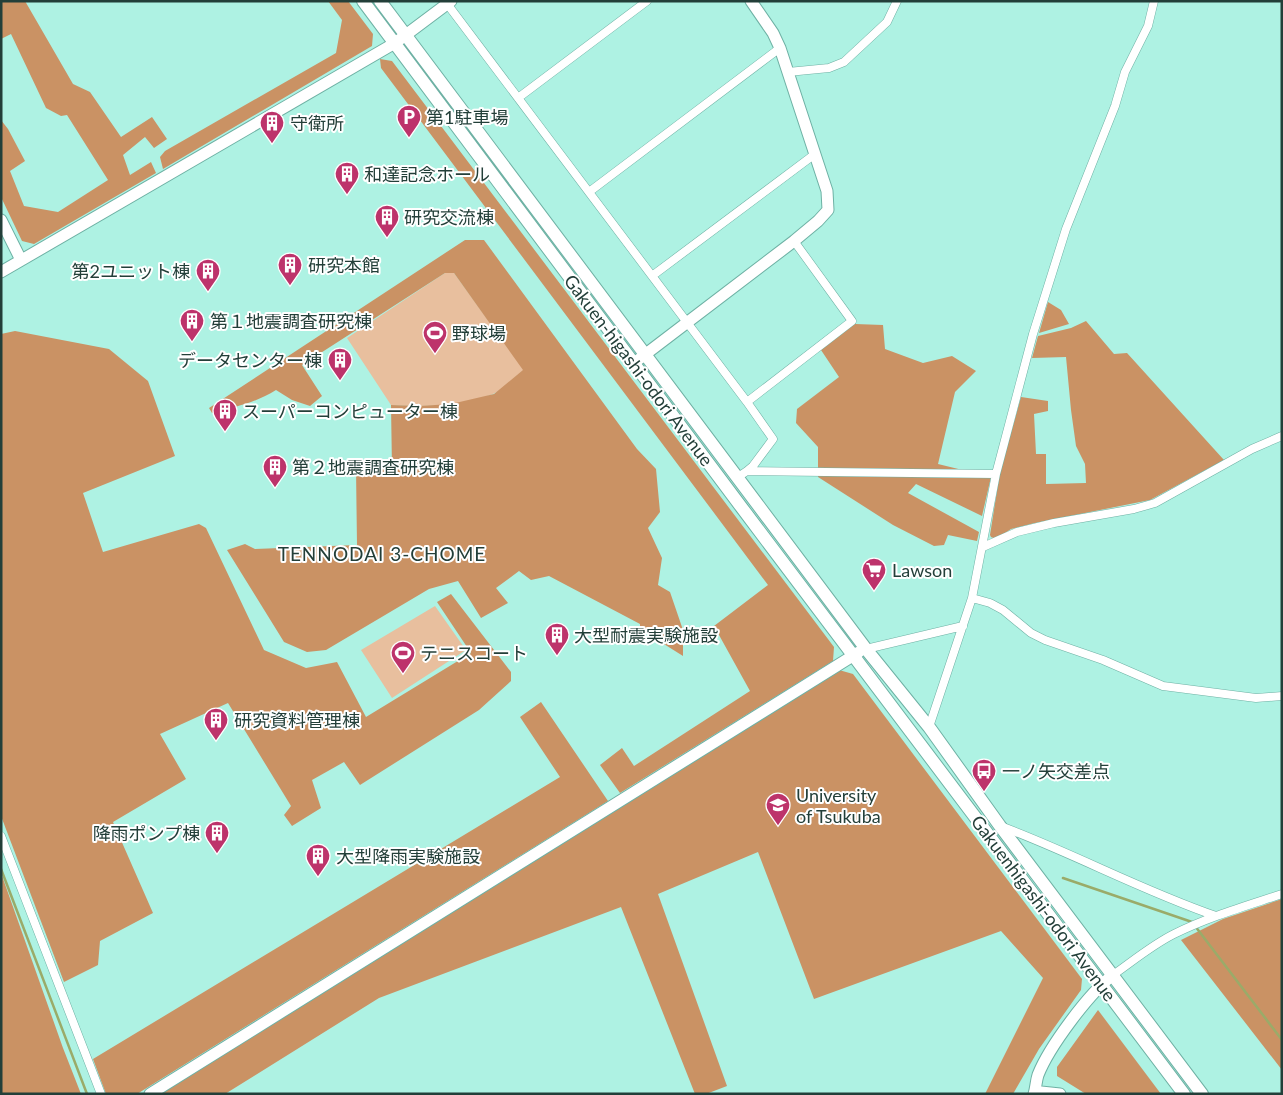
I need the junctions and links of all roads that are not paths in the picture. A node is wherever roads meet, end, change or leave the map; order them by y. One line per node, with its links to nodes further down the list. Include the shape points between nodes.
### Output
1 (363, 1): 8 (main road, Gakuen-higashi-odori Avenue)
2 (380, 1): 8 (main road, Gakuen-higashi-odori Avenue)
3 (646, 1): 11 (street)
4 (752, 1): 9 (street)
5 (897, 1): 10 (street, via 887,22 844,62 829,68)
6 (1154, 1): 25 (street, via 1148,26 1126,72 1066,229 1033,334)
7 (448, 2): 8 (street); 11 (street)
8 (400, 39): 16 (street); 20 (main road, Gakuen-higashi-odori Avenue); 21 (main road, Gakuen-higashi-odori Avenue)
9 (780, 48): 10 (street); 13 (street)
10 (788, 72): 12 (street)
11 (518, 98): 13 (street)
12 (815, 154): 15 (street, via 827,191 828,210); 18 (street)
13 (589, 192): 18 (street)
14 (1, 220): 16 (street)
15 (794, 241): 19 (street); 22 (street, via 852,320)
16 (21, 260): 17 (street)
17 (1, 272)
18 (652, 276): 19 (street)
19 (686, 322): 20 (street); 22 (street)
20 (645, 353): 21 (street); 24 (main road, Gakuen-higashi-odori Avenue)
21 (634, 363): 30 (main road, Gakuen-higashi-odori Avenue)
22 (747, 402): 24 (street, via 773,439)
23 (1282, 436): 26 (street, via 1252,449 1155,503 1016,532)
24 (743, 474): 25 (street); 29 (main road, Gakuen-higashi-odori Avenue)
25 (996, 474): 26 (street)
26 (983, 547): 27 (street)
27 (972, 598): 28 (street); 31 (street, via 1003,610 1045,640 1163,686 1256,698)
28 (963, 626): 29 (street); 32 (street)
29 (866, 649): 30 (street); 32 (main road, Gakuenhigashi-odori Avenue)
30 (854, 654): 38 (main road, Gakuen-higashi-odori Avenue); 40 (street)
31 (1282, 696)
32 (929, 728): 33 (main road, Gakuenhigashi-odori Avenue)
33 (1000, 826): 36 (street, via 1178,903); 37 (main road, Gakuenhigashi-odori Avenue)
34 (1, 836): 39 (street)
35 (1282, 894): 36 (street)
36 (1216, 916): 37 (street, via 1173,934)
37 (1113, 975): 38 (street); 44 (main road)
38 (1102, 984): 41 (street, via 1046,1059); 43 (main road, Gakuen-higashi-odori Avenue)
39 (101, 1094)
40 (150, 1094)
41 (1034, 1094): 42 (street)
42 (1060, 1094)
43 (1184, 1094)
44 (1202, 1094)

